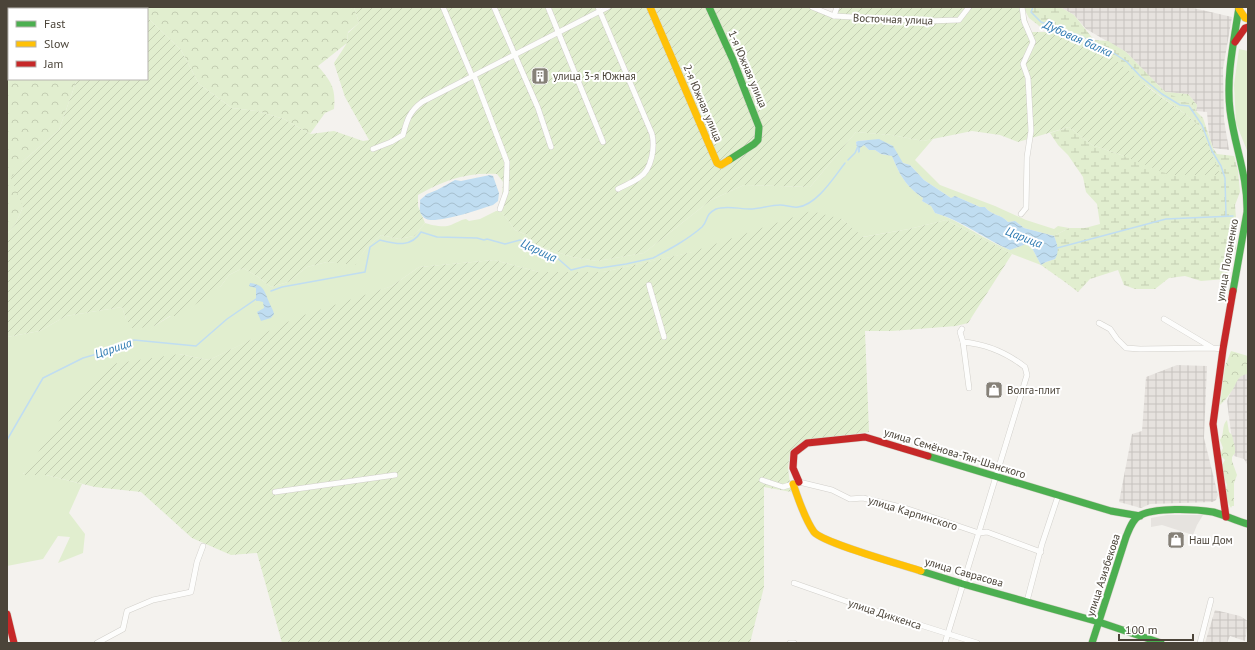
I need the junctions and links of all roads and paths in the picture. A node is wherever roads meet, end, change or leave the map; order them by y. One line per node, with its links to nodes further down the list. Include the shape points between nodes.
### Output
1 (443, 7): 19 (street)
2 (494, 7): 18 (street)
3 (548, 7): 16 (street)
4 (608, 7): 12 (street)
5 (650, 7): 20 (main road, 2-я Южная улица, via 717,163 721,165 728,162)
6 (709, 7): 20 (main road, 1-я Южная улица, via 754,110 759,127)
7 (812, 7): 13 (street, Восточная улица)
8 (837, 7): 13 (street)
9 (969, 7): 13 (street, Восточная улица, via 959,20 927,21)
10 (1022, 7): 26 (street, via 1024,21 1033,42 1023,64 1028,78 1031,131 1027,157 1026,208)
11 (1239, 8): 14 (main road); 17 (main road, улица Полоненко)
12 (598, 9): 16 (street); 24 (street, via 654,143 648,168 642,177)
13 (834, 16)
14 (1248, 19)
15 (1248, 27): 17 (main road)
16 (558, 33): 18 (street); 21 (street)
17 (1234, 44): 34 (main road, улица Полоненко, via 1230,72 1230,109 1248,195)
18 (515, 54): 19 (street); 22 (street)
19 (472, 76): 23 (street, via 422,102 413,109 403,135); 25 (street, via 475,78 507,162 506,192)
20 (758, 140)
21 (603, 142)
22 (551, 147)
23 (373, 149)
24 (618, 189)
25 (500, 209)
26 (1021, 214)
27 (649, 285): 31 (street)
28 (1164, 319): 33 (street)
29 (1099, 324): 33 (street, via 1110,329 1126,348)
30 (962, 329): 32 (street, via 960,332)
31 (664, 336)
32 (963, 342): 35 (street); 37 (street, via 992,348 1025,367 1027,375)
33 (1212, 348): 34 (street)
34 (1223, 349): 42 (main road, улица Полоненко, via 1213,424)
35 (969, 388)
36 (395, 475): 40 (street)
37 (996, 477): 39 (main road, улица Семёнова-Тян-Шанского, via 865,437 807,444 794,453 792,464); 41 (main road, улица Семёнова-Тян-Шанского); 47 (street)
38 (762, 480): 39 (street, улица Карпинского, via 783,487)
39 (796, 483): 47 (street, улица Карпинского, via 832,490 850,499 863,498 905,508); 51 (main road, улица Саврасова, via 802,509 815,533 837,544)
40 (276, 492)
41 (1058, 496): 44 (main road, улица Семёнова-Тян-Шанского, via 1111,511); 49 (street)
42 (1223, 500): 43 (main road, via 1216,507); 45 (main road, улица Полоненко)
43 (1206, 511): 44 (main road, via 1162,511); 45 (main road)
44 (1140, 516): 55 (main road, улица Азизбекова, via 1126,537)
45 (1226, 517): 46 (main road)
46 (1248, 524)
47 (979, 533): 49 (street, улица Карпинского, via 986,532); 51 (street)
48 (203, 546): 58 (street, via 191,592 152,600 127,611 123,629)
49 (1041, 552): 53 (street)
50 (794, 583): 56 (street, улица Диккенса)
51 (963, 584): 53 (main road, улица Саврасова); 56 (street)
52 (1211, 600): 65 (street)
53 (1027, 601): 55 (main road, улица Саврасова)
54 (7, 614): 57 (main road)
55 (1099, 622): 63 (main road, улица Азизбекова); 64 (main road, улица Саврасова)
56 (948, 634): 61 (street); 62 (street, улица Диккенса)
57 (14, 643)
58 (97, 643)
59 (790, 643): 60 (street)
60 (794, 643)
61 (945, 643)
62 (977, 643)
63 (1092, 643)
64 (1161, 643)
65 (1200, 643)

